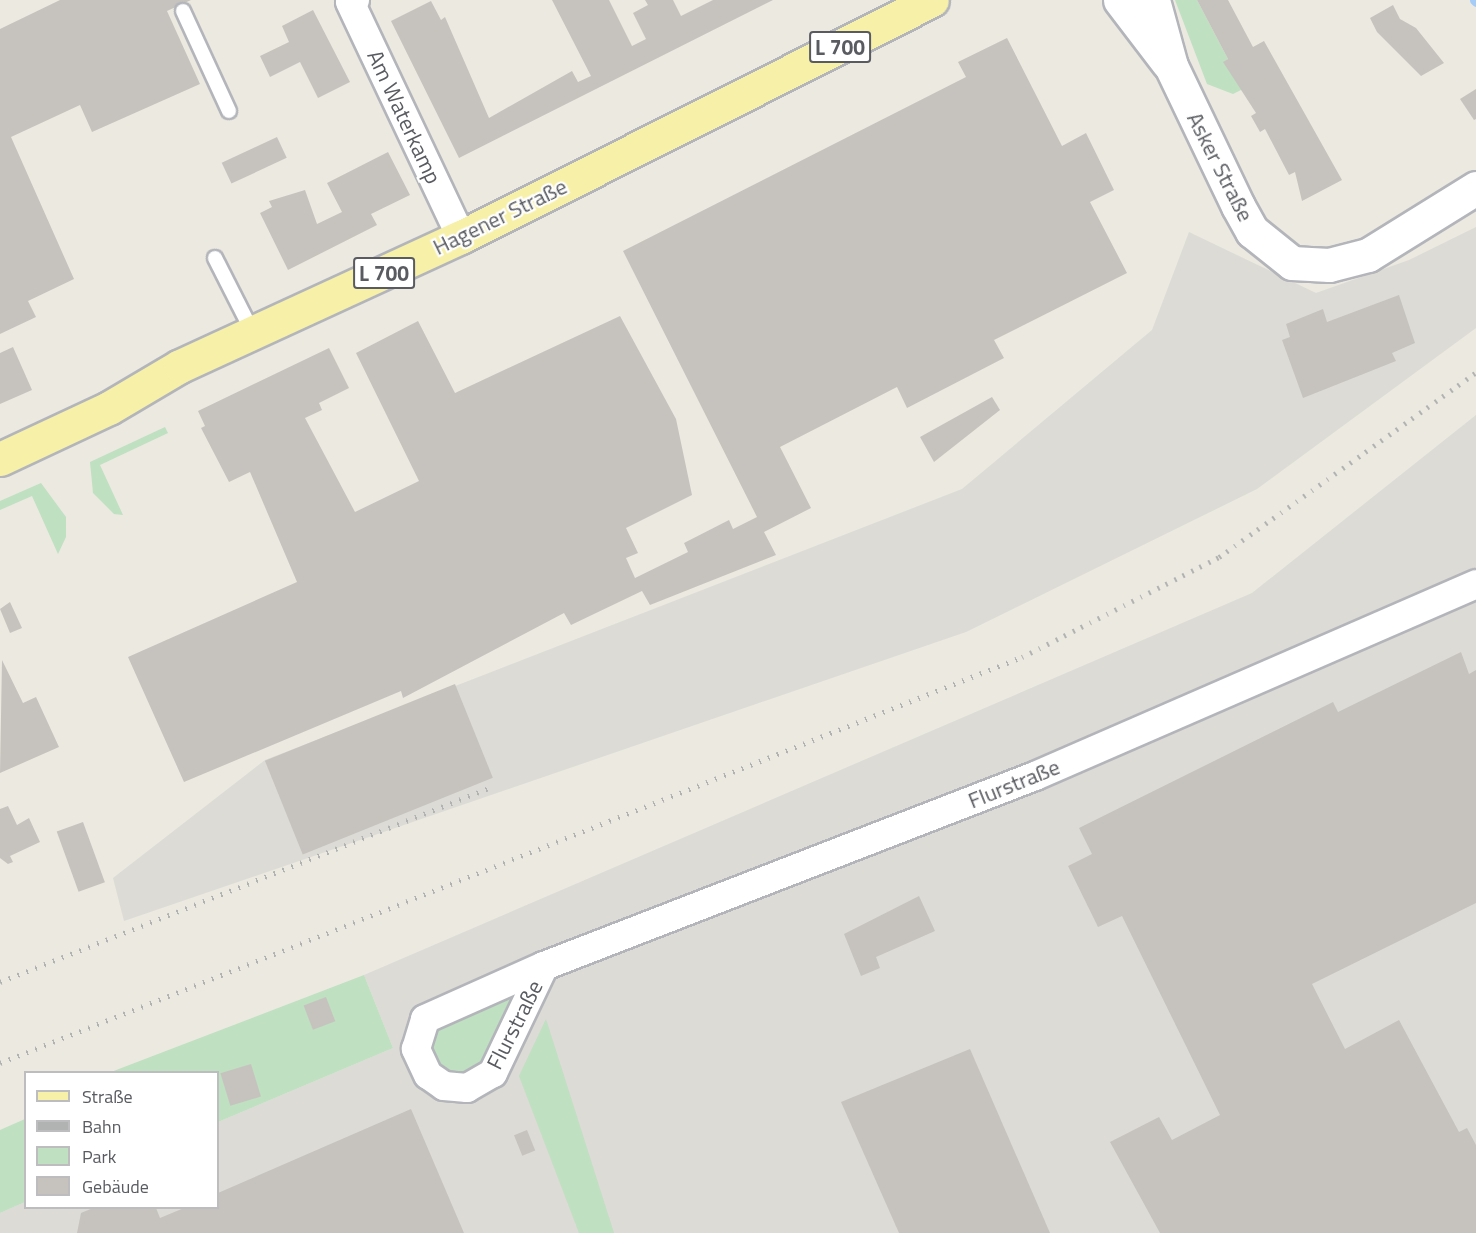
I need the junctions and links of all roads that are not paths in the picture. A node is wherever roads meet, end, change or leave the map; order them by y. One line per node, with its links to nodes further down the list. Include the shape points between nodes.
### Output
1 (355, 0): 9 (street, Am Waterkamp, via 350,2)
2 (932, 0): 9 (main road, Hagener Straße / L 700)
3 (1120, 0): 6 (street, Asker Straße)
4 (1153, 0): 6 (street, Asker Straße)
5 (183, 11): 7 (lane)
6 (1171, 66): 8 (street, Asker Straße, via 1252,231 1292,263 1329,265 1368,255)
7 (229, 111)
8 (1476, 188)
9 (461, 237): 11 (main road, Hagener Straße / L 700)
10 (215, 258): 11 (lane)
11 (254, 334): 12 (main road, Hagener Straße / L 700, via 180,366 109,408)
12 (0, 459)
13 (1476, 585): 14 (street, Flurstraße, via 1035,776)
14 (544, 966): 14 (street, Flurstraße, via 425,1018 416,1049 428,1076 444,1086 467,1088 493,1072)

